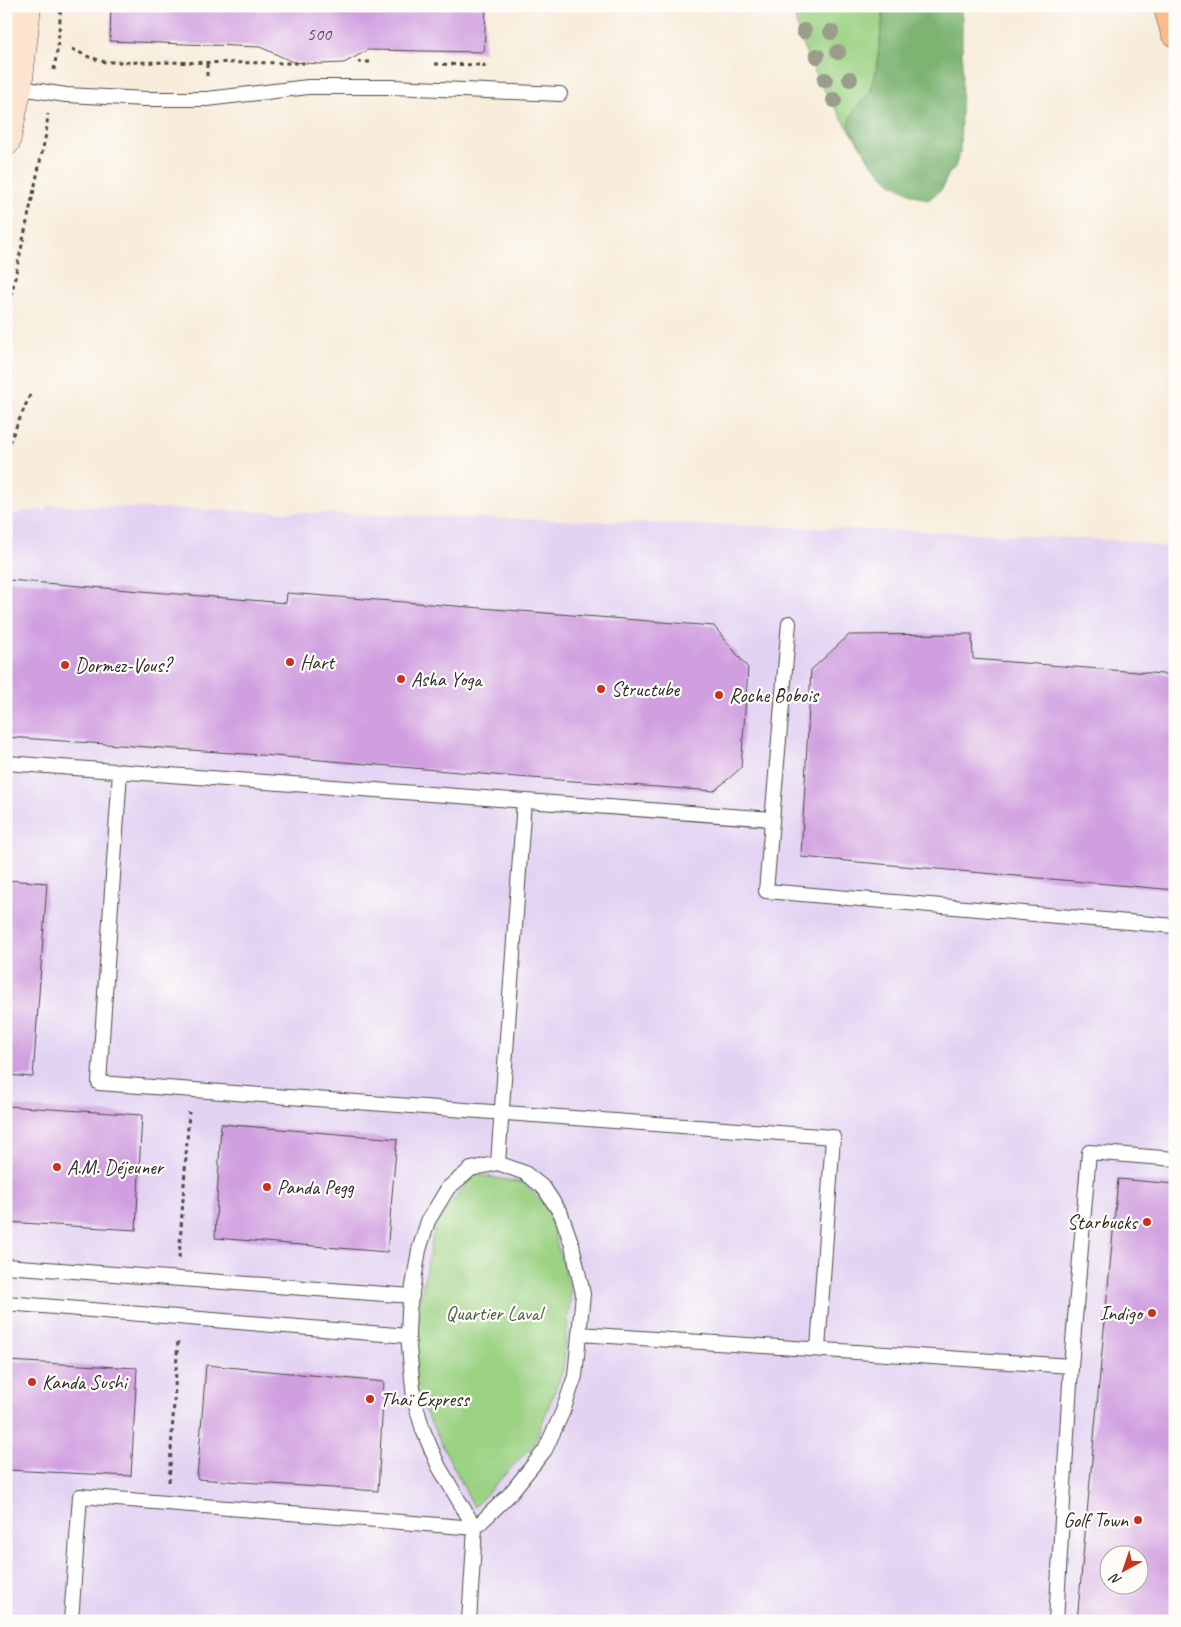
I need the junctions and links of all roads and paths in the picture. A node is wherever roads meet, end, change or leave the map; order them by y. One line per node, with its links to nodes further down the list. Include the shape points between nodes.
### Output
1 (27, 6): 12 (street)
2 (61, 6): 5 (path)
3 (1166, 6): 4 (highway)
4 (1175, 33)
5 (58, 45)
6 (72, 49): 9 (path, via 105,62)
7 (353, 62): 8 (path)
8 (372, 62)
9 (310, 63)
10 (429, 63): 11 (path)
11 (484, 65)
12 (12, 87): 13 (lane, via 66,95 154,99 207,99 308,87); 15 (street)
13 (560, 94)
14 (46, 134): 16 (path)
15 (6, 142)
16 (6, 319)
17 (6, 364): 18 (path)
18 (11, 375)
19 (30, 395): 20 (path)
20 (6, 450)
21 (789, 623): 25 (lane)
22 (6, 763): 23 (lane)
23 (120, 772): 24 (lane); 27 (lane, via 99,1083)
24 (524, 801): 25 (lane); 27 (lane)
25 (772, 819): 26 (lane, via 766,890)
26 (1175, 926)
27 (501, 1113): 29 (lane); 35 (lane, via 833,1137)
28 (1175, 1159): 36 (lane, via 1089,1152)
29 (498, 1163): 31 (lane, via 471,1169 448,1188 428,1221 419,1250); 33 (lane, via 525,1173 544,1188 560,1214 572,1245 583,1294)
30 (6, 1266): 31 (lane)
31 (412, 1296): 34 (lane)
32 (6, 1303): 34 (lane)
33 (579, 1334): 35 (lane); 37 (lane, via 575,1376 545,1450 509,1496)
34 (408, 1336): 37 (lane, via 414,1399 423,1430 439,1467)
35 (818, 1349): 36 (lane)
36 (1071, 1366): 40 (lane)
37 (475, 1528): 38 (lane, via 80,1496); 39 (lane)
38 (70, 1621)
39 (469, 1621)
40 (1056, 1621)

